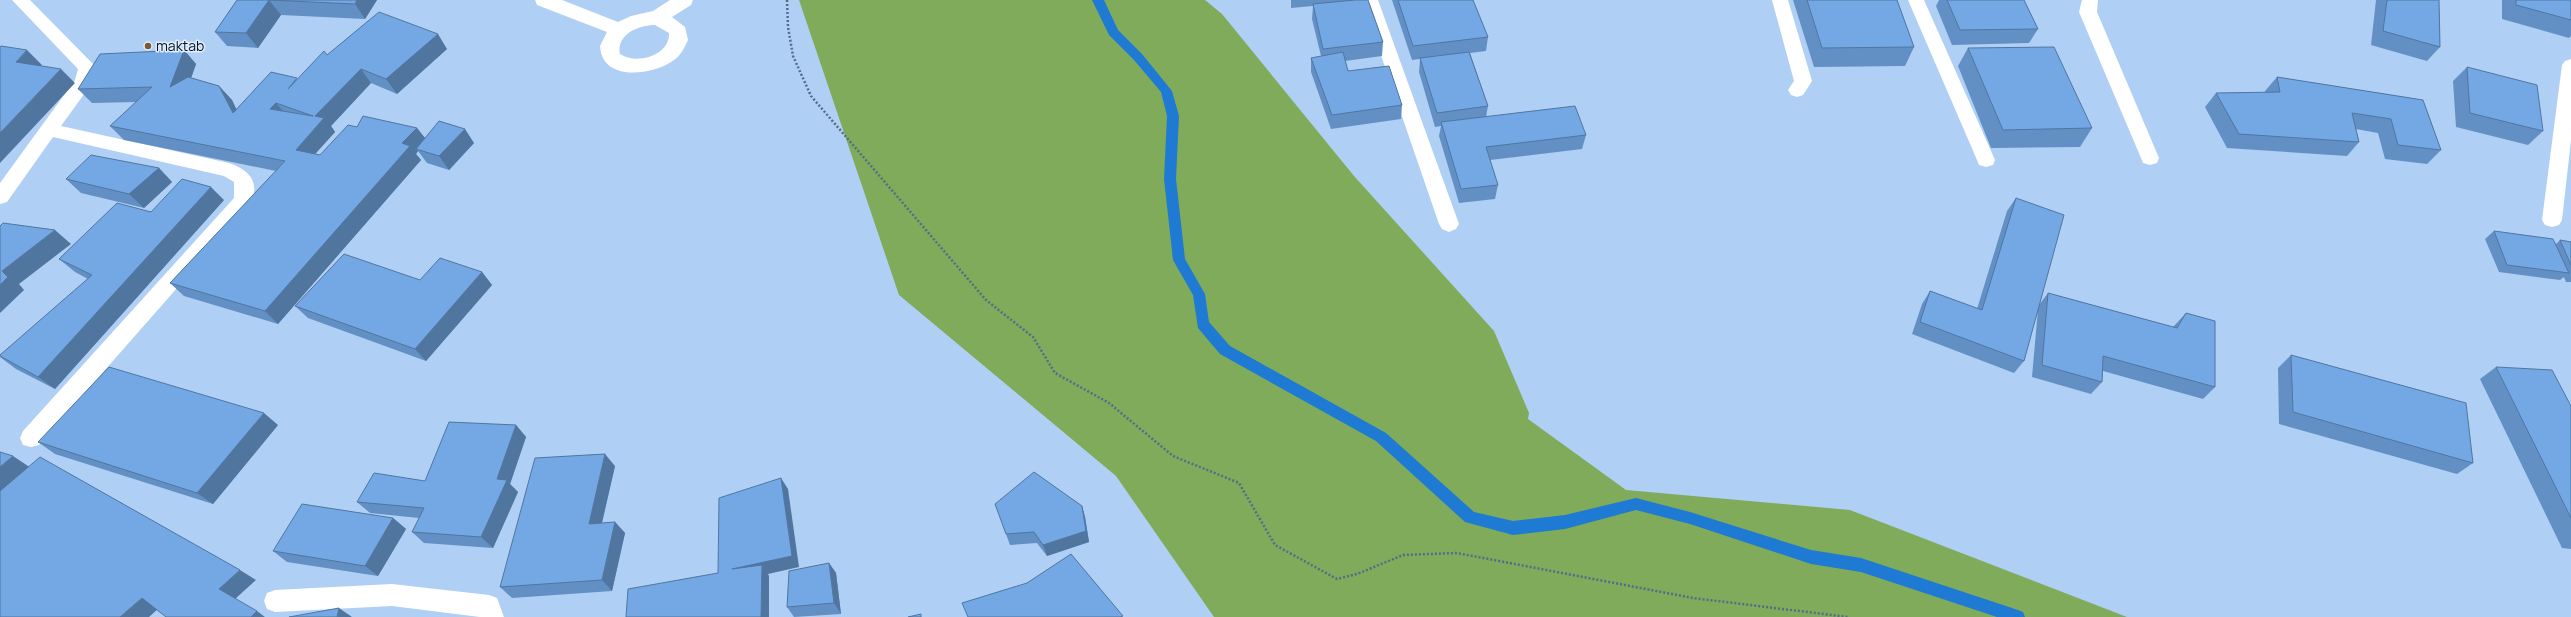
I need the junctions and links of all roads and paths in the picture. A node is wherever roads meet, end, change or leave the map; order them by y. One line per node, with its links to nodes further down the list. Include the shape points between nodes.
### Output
1 (20, 0): 13 (lane, via 86,67 84,81)
2 (544, 0): 10 (street)
3 (684, 0): 9 (street)
4 (787, 0): 22 (path, via 793,56 811,96 986,300 1033,338 1055,374 1109,403 1173,456 1239,483 1275,546 1337,580 1403,555 1457,553 1693,598)
5 (1370, 0): 18 (lane)
6 (1780, 0): 12 (lane, via 1801,68 1803,81)
7 (1916, 0): 15 (lane)
8 (2090, 0): 14 (lane, via 2088,12)
9 (658, 18): 10 (street, via 644,19); 10 (street, via 677,27 680,36 670,54 658,62 645,66 619,63 612,57 609,48 612,38)
10 (620, 30)
11 (2571, 65): 17 (lane)
12 (1797, 90)
13 (50, 130): 16 (lane); 19 (lane, via 229,170 244,179 243,200)
14 (2150, 158)
15 (1986, 160)
16 (0, 196)
17 (2552, 220)
18 (1449, 224)
19 (31, 438)
20 (275, 601): 21 (lane, via 392,594 489,606)
21 (492, 617)
22 (1848, 617)

